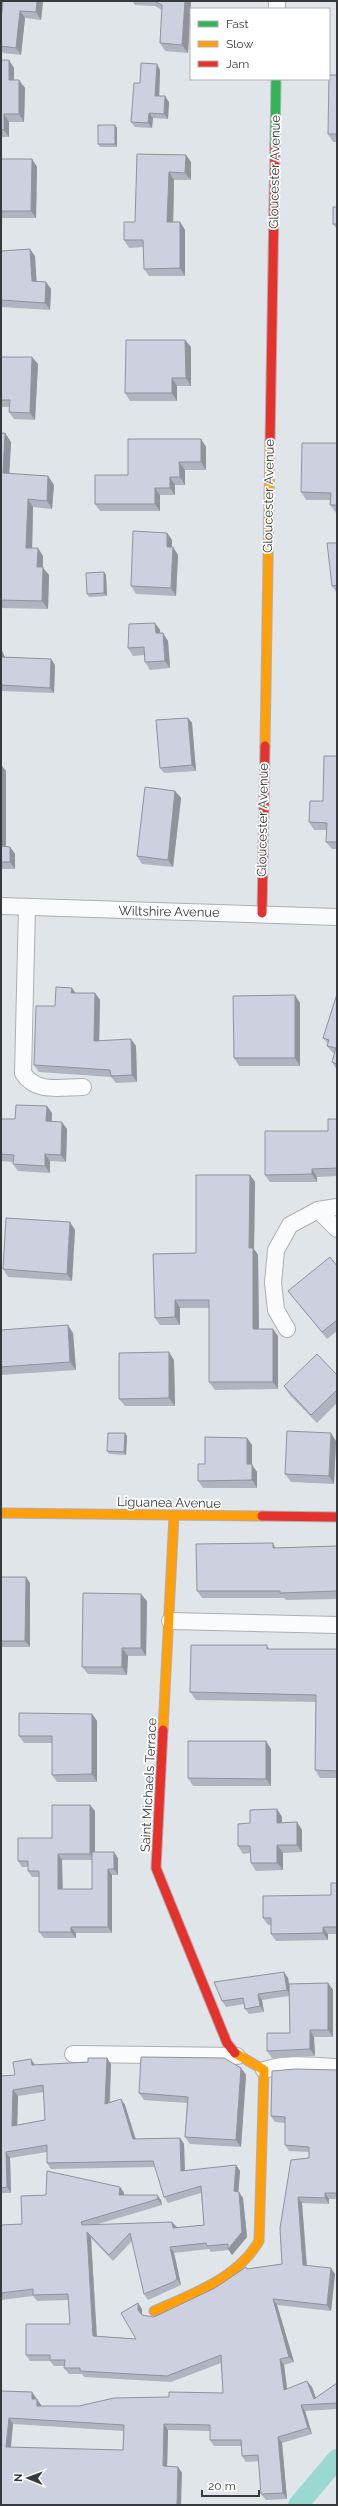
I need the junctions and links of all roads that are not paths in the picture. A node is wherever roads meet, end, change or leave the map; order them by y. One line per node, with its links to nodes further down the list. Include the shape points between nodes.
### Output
1 (276, 80): 4 (street, Gloucester Avenue)
2 (1, 906): 3 (street, Wiltshire Avenue)
3 (27, 907): 4 (street, Wiltshire Avenue); 6 (street, via 23,1073 29,1082 40,1087)
4 (262, 913): 5 (street, Wiltshire Avenue)
5 (337, 917)
6 (84, 1086)
7 (337, 1207): 8 (street)
8 (318, 1210): 9 (street); 10 (street, via 290,1225 276,1250 273,1283 276,1310)
9 (337, 1229)
10 (287, 1329)
11 (1, 1513): 12 (street, Liguanea Avenue)
12 (174, 1516): 13 (street, Liguanea Avenue); 14 (street, Saint Michaels Terrace)
13 (337, 1517)
14 (170, 1622): 15 (street); 17 (street, Saint Michaels Terrace, via 156,1868 227,2043)
15 (337, 1625)
16 (73, 2054): 17 (street)
17 (237, 2056): 19 (street)
18 (337, 2067): 19 (street, via 290,2065)
19 (264, 2070): 20 (street, via 259,2241 256,2249 244,2262 192,2295)
20 (154, 2311)

